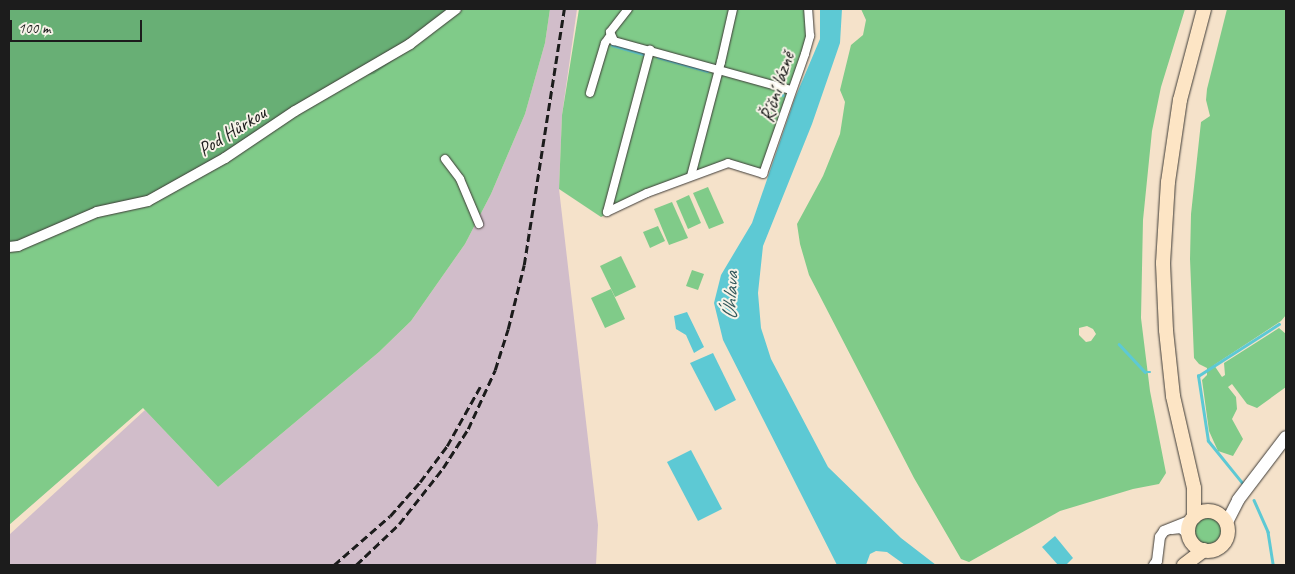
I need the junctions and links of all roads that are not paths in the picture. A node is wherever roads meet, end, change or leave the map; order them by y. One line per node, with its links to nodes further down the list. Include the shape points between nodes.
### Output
1 (456, 9): 14 (street, Pod Hůrkou, via 410,44 148,202 97,212)
2 (628, 9): 6 (street)
3 (733, 9): 8 (street)
4 (808, 9): 9 (street, Říční lázně, via 810,36)
5 (1204, 9): 16 (main road, via 1180,100 1168,182 1163,263 1173,396)
6 (610, 36): 7 (street, via 614,41); 10 (street)
7 (650, 50): 8 (street); 12 (street, via 607,212)
8 (718, 69): 9 (street); 12 (street)
9 (791, 90): 12 (street, Říční lázně, via 762,174 728,163)
10 (590, 93)
11 (445, 159): 13 (street, via 460,180)
12 (691, 176)
13 (479, 224)
14 (9, 247)
15 (1286, 437): 17 (street, via 1238,500)
16 (1194, 488): 17 (main road); 18 (main road)
17 (1218, 516): 18 (main road, via 1201,512); 18 (main road, via 1227,533 1214,550)
18 (1194, 533): 19 (main road); 20 (street, via 1168,529 1160,537)
19 (1186, 563)
20 (1154, 565)

